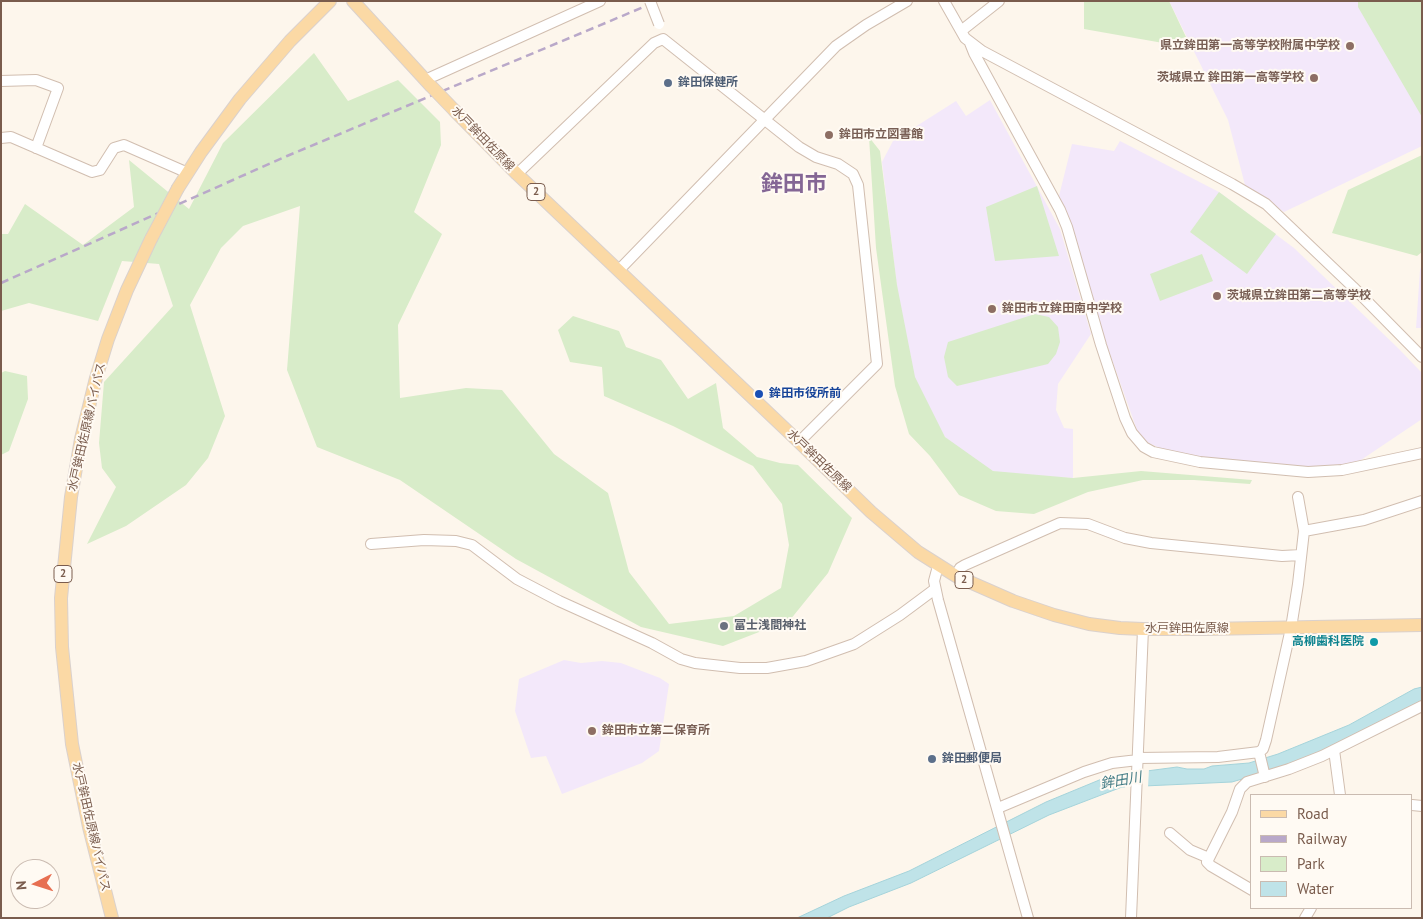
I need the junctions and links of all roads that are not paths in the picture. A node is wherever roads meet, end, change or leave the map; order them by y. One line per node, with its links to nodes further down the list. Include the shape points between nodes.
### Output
1 (330, 1): 16 (main road, 水戸鉾田佐原線バイパス / 2, via 277,54 216,130)
2 (353, 1): 12 (main road, 水戸鉾田佐原線 / 2)
3 (600, 1): 12 (street)
4 (650, 1): 9 (street, bridge)
5 (907, 1): 13 (street, via 836,46)
6 (944, 1): 8 (street)
7 (999, 1): 8 (street)
8 (961, 30): 10 (street)
9 (663, 39): 13 (street); 17 (street, via 654,43)
10 (970, 43): 19 (street, via 1266,204); 21 (street, via 1060,210 1125,418 1144,447 1160,454 1200,462 1308,472 1342,470)
11 (1, 81): 15 (street, via 36,80 58,88)
12 (427, 82): 17 (main road, 水戸鉾田佐原線 / 2, bridge)
13 (765, 120): 18 (street); 20 (street, via 799,147 853,174 861,205 877,364)
14 (1, 138): 15 (street, via 10,137)
15 (36, 148): 16 (street, via 92,172 100,170 114,148 124,145)
16 (188, 173): 43 (main road, 水戸鉾田佐原線バイパス / 2, bridge, via 151,239 108,339 81,439 71,497 61,598 62,647 72,744)
17 (517, 174): 18 (main road, 水戸鉾田佐原線 / 2)
18 (619, 270): 20 (main road, 水戸鉾田佐原線 / 2)
19 (1422, 357)
20 (799, 442): 27 (main road, 水戸鉾田佐原線 / 2, via 871,512)
21 (1422, 453)
22 (1298, 497): 24 (street)
23 (1422, 500): 24 (street, via 1364,520)
24 (1304, 531): 26 (street)
25 (371, 544): 29 (street, via 424,540 472,545 517,579 681,659 740,668 767,668 806,661 854,644)
26 (1301, 555): 28 (street, via 1282,556 1151,543 1125,538 1088,524 1060,523 965,565); 31 (street)
27 (938, 566): 28 (main road, 水戸鉾田佐原線 / 2); 29 (street, via 934,575)
28 (956, 576): 32 (main road, 水戸鉾田佐原線 / 2, via 1054,615 1089,624)
29 (935, 588): 39 (street)
30 (1422, 625): 31 (main road, 水戸鉾田佐原線 / 2)
31 (1290, 628): 32 (main road, 水戸鉾田佐原線 / 2); 35 (street, via 1266,740)
32 (1143, 630): 36 (street)
33 (1422, 706): 34 (street)
34 (1334, 750): 37 (street); 38 (street)
35 (1259, 753): 36 (street); 37 (street)
36 (1138, 760): 39 (street, via 1112,763 1084,772); 45 (street)
37 (1264, 775): 41 (street, via 1247,782 1240,790)
38 (1340, 794)
39 (998, 809): 44 (street)
40 (1170, 833): 41 (street, via 1190,850)
41 (1209, 858): 42 (street, via 1207,862 1211,866)
42 (1250, 889)
43 (112, 918)
44 (1028, 918)
45 (1131, 918)

